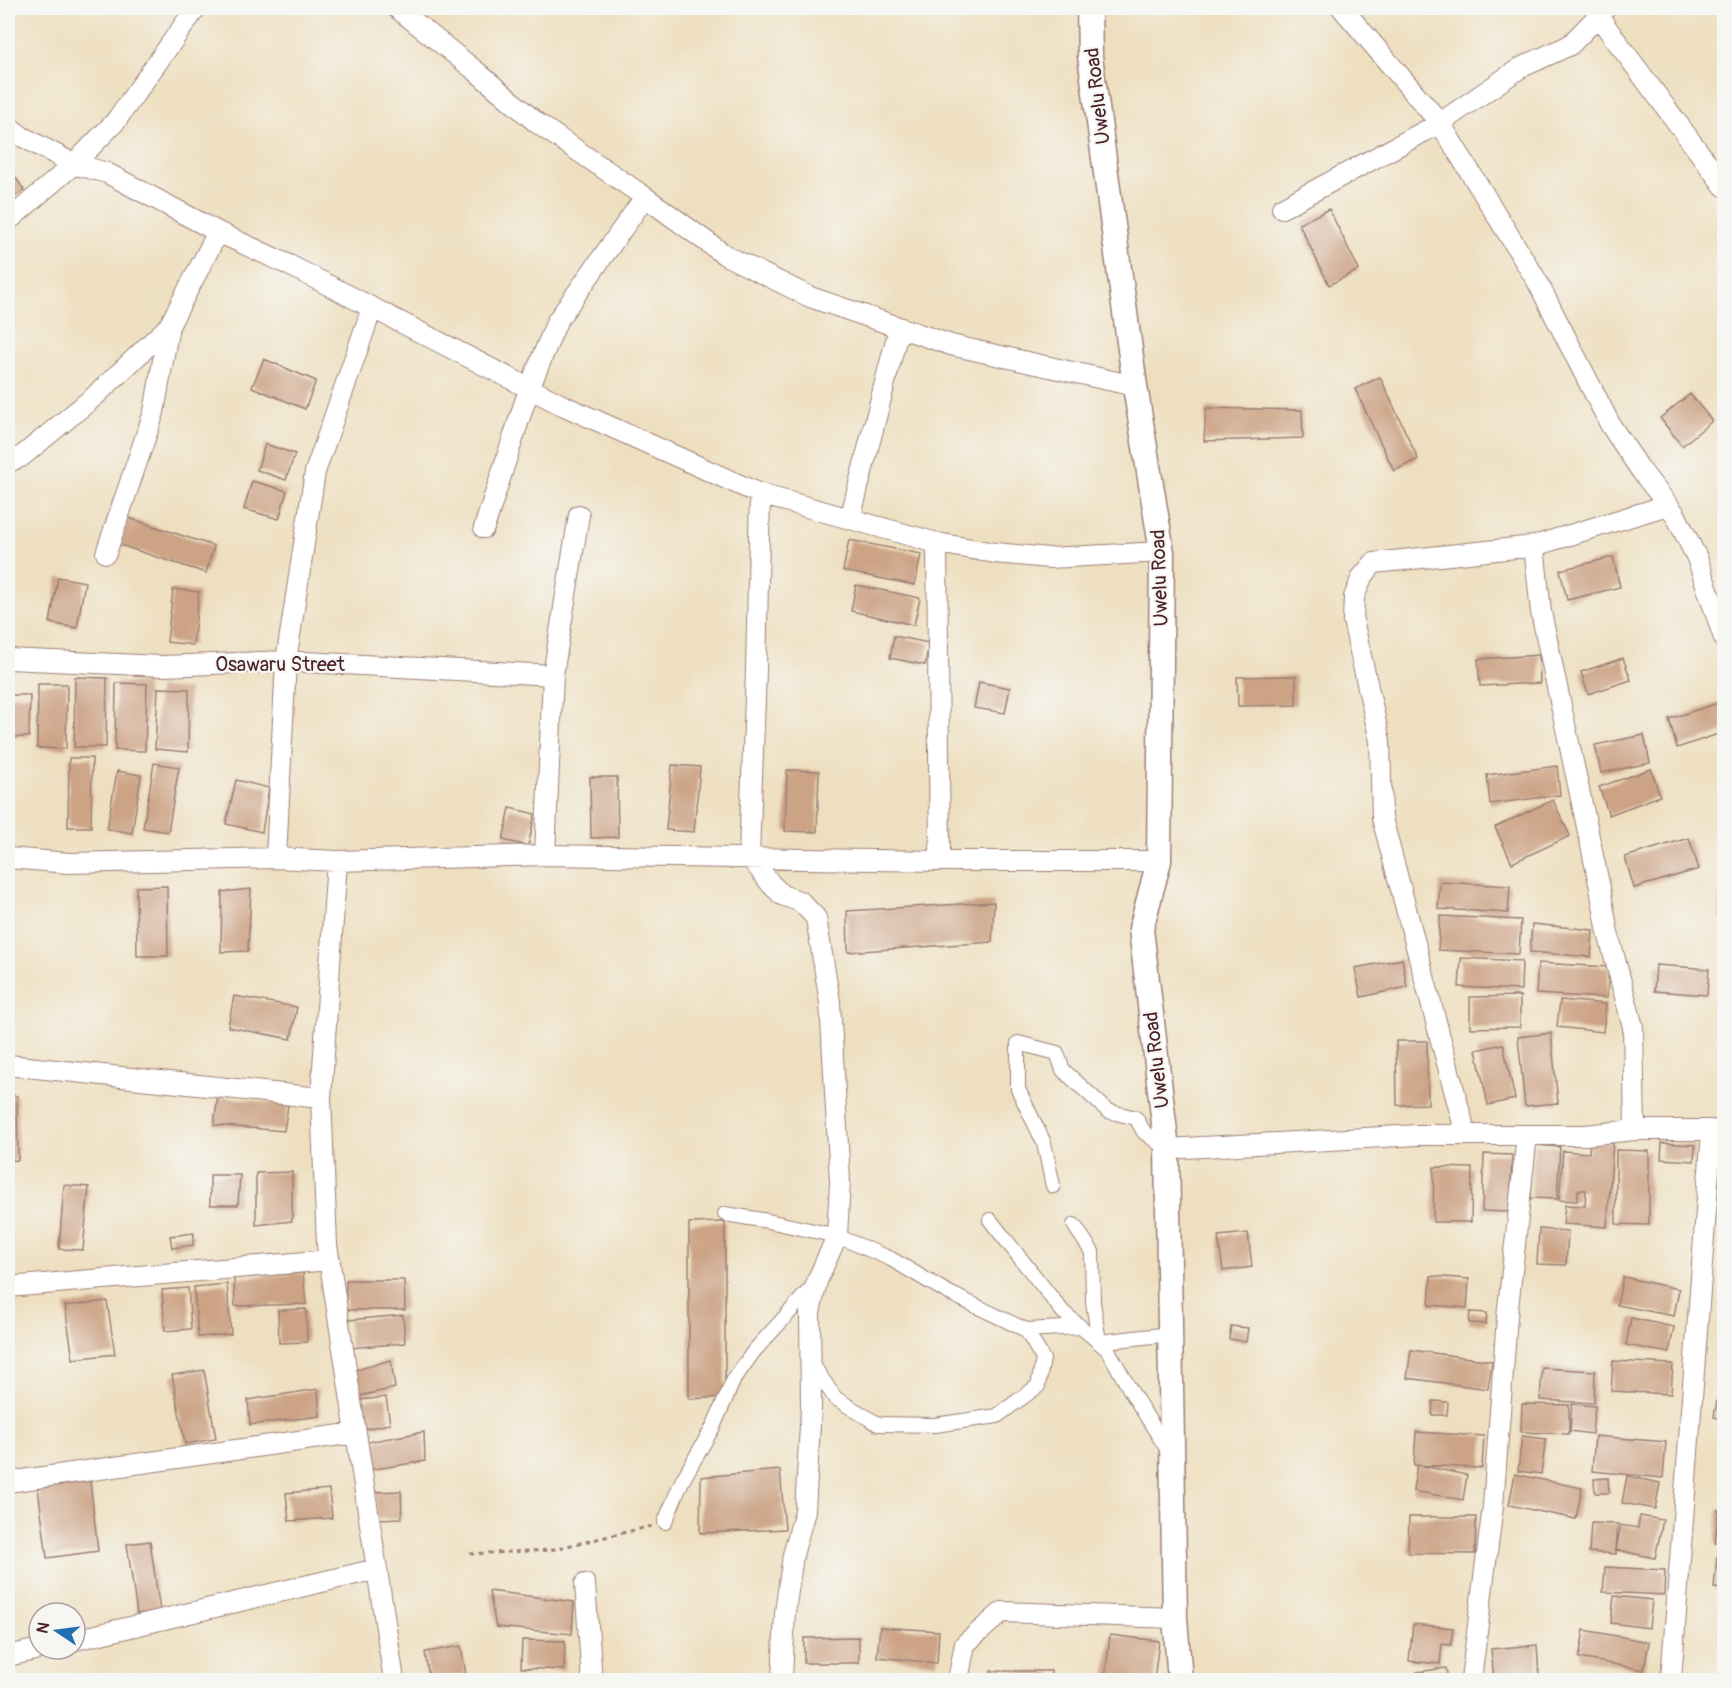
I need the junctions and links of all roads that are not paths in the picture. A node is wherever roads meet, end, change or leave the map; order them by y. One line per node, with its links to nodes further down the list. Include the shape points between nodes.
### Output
1 (196, 8): 8 (street, via 115,122)
2 (397, 8): 10 (street, via 537,123)
3 (1089, 8): 17 (street, Uwelu Road, via 1090,56)
4 (1342, 8): 6 (street)
5 (1602, 12): 6 (street, via 1570,45 1520,68); 9 (street)
6 (1440, 123): 11 (street); 21 (street, via 1537,281 1611,426)
7 (8, 126): 8 (street)
8 (74, 164): 12 (street); 13 (street, via 107,173)
9 (1725, 186)
10 (645, 197): 16 (street, via 725,255 810,297); 18 (street, via 557,321)
11 (1282, 208)
12 (8, 220)
13 (218, 232): 14 (street); 15 (street)
14 (372, 308): 18 (street); 31 (street, via 315,472)
15 (169, 326): 19 (street, via 95,396 21,457); 28 (street, via 154,412)
16 (899, 327): 17 (street, via 951,345); 23 (street)
17 (1135, 386): 27 (street, Uwelu Road)
18 (529, 388): 20 (street); 24 (street)
19 (8, 462)
20 (760, 494): 23 (street); 34 (street)
21 (1668, 505): 26 (street); 29 (street, via 1697,558)
22 (579, 515): 32 (street)
23 (850, 519): 25 (street)
24 (484, 528)
25 (937, 543): 27 (street, via 1048,558); 38 (street)
26 (1534, 546): 42 (street, via 1541,612 1608,933 1633,1027); 44 (street, via 1374,563 1362,577 1354,597 1353,620 1380,741 1382,818)
27 (1162, 552): 39 (street, Uwelu Road)
28 (106, 554)
29 (1722, 625)
30 (8, 659): 31 (street, Osawaru Street, via 162,666)
31 (286, 661): 32 (street, Osawaru Street); 36 (street)
32 (553, 675): 33 (street)
33 (545, 855): 34 (street); 37 (street)
34 (749, 856): 38 (street); 51 (street, via 782,895 801,902 816,918 830,1002 840,1182)
35 (8, 858): 36 (street, via 69,863)
36 (276, 858): 37 (street)
37 (337, 861): 41 (street)
38 (940, 861): 39 (street)
39 (1159, 861): 46 (street, Uwelu Road, via 1141,929)
40 (8, 1065): 41 (street)
41 (321, 1098): 52 (street)
42 (1635, 1130): 43 (street); 45 (street)
43 (1718, 1131): 76 (street)
44 (1466, 1135): 45 (street); 46 (street)
45 (1527, 1135): 75 (street, via 1507,1317 1493,1506)
46 (1167, 1149): 47 (street, via 1144,1132 1136,1118 1108,1111 1063,1070 1058,1053 1018,1043 1018,1089 1044,1143); 57 (street, Uwelu Road)
47 (1053, 1186)
48 (725, 1214): 51 (street)
49 (990, 1220): 55 (street, via 1063,1312)
50 (1074, 1225): 58 (street, via 1092,1252 1093,1302)
51 (837, 1236): 53 (street); 56 (street, via 891,1259 947,1292)
52 (330, 1260): 54 (street); 60 (street)
53 (817, 1281): 59 (street, via 810,1313); 63 (street, via 734,1379)
54 (8, 1287)
55 (1081, 1327): 56 (street); 58 (street)
56 (1026, 1330): 59 (street, via 1044,1359 1038,1386 997,1416 935,1425 879,1424 834,1398)
57 (1170, 1334): 58 (street); 61 (street, Uwelu Road)
58 (1100, 1342): 61 (street)
59 (811, 1362): 72 (street, via 805,1511 793,1555 785,1612)
60 (355, 1433): 62 (street); 64 (street)
61 (1172, 1456): 66 (street, Uwelu Road)
62 (8, 1482)
63 (665, 1522)
64 (377, 1569): 67 (street); 70 (street)
65 (585, 1584): 71 (street)
66 (1175, 1617): 73 (street, via 1002,1612 965,1644); 74 (street, Uwelu Road)
67 (87, 1637)
68 (27, 1652): 69 (street)
69 (8, 1656)
70 (394, 1680)
71 (592, 1680)
72 (782, 1680)
73 (958, 1680)
74 (1180, 1680)
75 (1471, 1680)
76 (1671, 1680)

